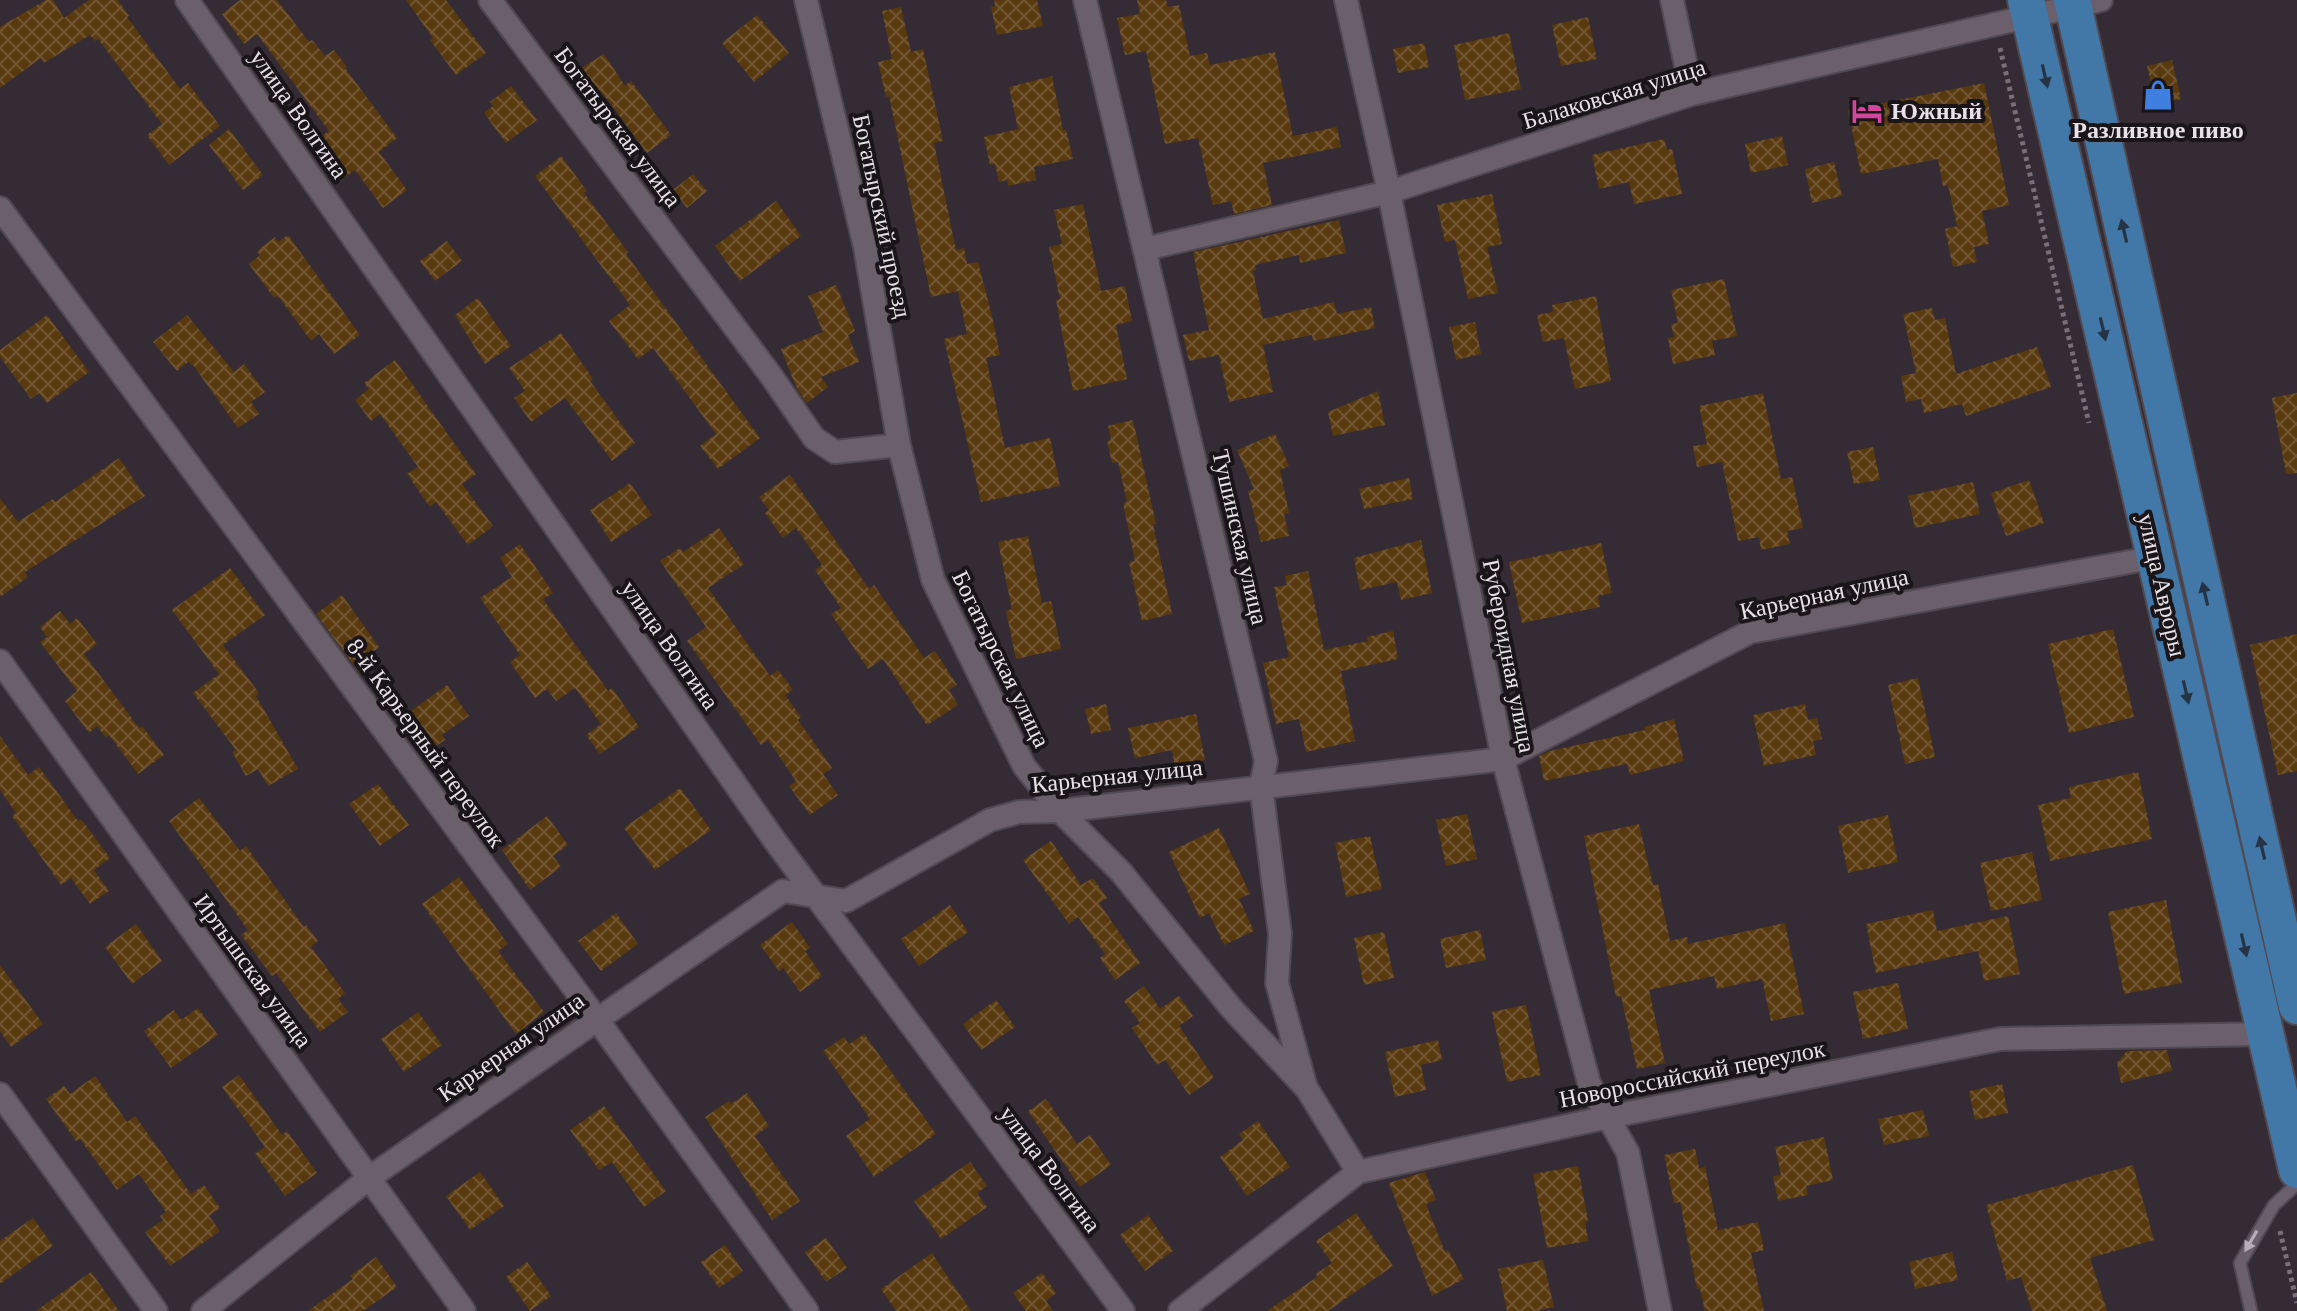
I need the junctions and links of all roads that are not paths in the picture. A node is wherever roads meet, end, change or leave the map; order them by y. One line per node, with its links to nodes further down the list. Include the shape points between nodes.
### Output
1 (187, 0): 19 (street, улица Волгина)
2 (490, 0): 13 (street, Богатырская улица, via 814,438 835,452)
3 (806, 0): 13 (street, Богатырский проезд, via 865,247)
4 (1085, 0): 12 (street, Тушинская улица)
5 (1346, 0): 10 (street, Рубероидная улица)
6 (1672, 0): 9 (street)
7 (2082, 2): 8 (street, Балаковская улица); 20 (main road, улица Авроры, one-way to 7)
8 (2028, 8): 9 (street, Балаковская улица); 14 (main road, улица Авроры, one-way to 14)
9 (1692, 94): 10 (street, Балаковская улица)
10 (1389, 192): 12 (street, Балаковская улица); 16 (street, Рубероидная улица)
11 (0, 208): 21 (street, 8-й Карьерный переулок)
12 (1145, 249): 17 (street, Тушинская улица, via 1266,761)
13 (899, 445): 18 (street, Богатырская улица, via 933,580 1024,766)
14 (2156, 557): 16 (street, Карьерная улица, via 1750,632); 22 (main road, улица Авроры, one-way to 22)
15 (0, 661): 28 (street, Иртышская улица)
16 (1503, 759): 17 (street, Карьерная улица); 25 (street, Рубероидная улица, via 1589,1083)
17 (1261, 786): 18 (street, Карьерная улица); 23 (street, Тушинская улица, via 1280,934 1277,983)
18 (1060, 811): 19 (street, Карьерная улица, via 1019,812 990,820 846,901); 23 (street, Богатырская улица, via 1121,872 1232,1009)
19 (817, 896): 21 (street, Карьерная улица, via 783,891); 34 (street, улица Волгина)
20 (2297, 1006)
21 (596, 1018): 28 (street, Карьерная улица); 33 (street, 8-й Карьерный переулок)
22 (2264, 1034): 25 (street, Новороссийский переулок, via 2000,1039); 26 (main road, улица Авроры)
23 (1307, 1089): 27 (street, Богатырская улица)
24 (0, 1094): 30 (street)
25 (1608, 1117): 27 (street, Новороссийский переулок); 36 (street, Рубероидная улица, via 1628,1153)
26 (2297, 1170)
27 (1358, 1172): 35 (street, Новороссийский переулок)
28 (369, 1178): 31 (street, Карьерная улица); 32 (street, Иртышская улица)
29 (2297, 1184): 37 (lane, one-way to 37, via 2274,1205 2240,1263)
30 (156, 1311)
31 (203, 1311)
32 (464, 1311)
33 (807, 1311)
34 (1123, 1311)
35 (1180, 1311)
36 (1660, 1311)
37 (2251, 1311)

